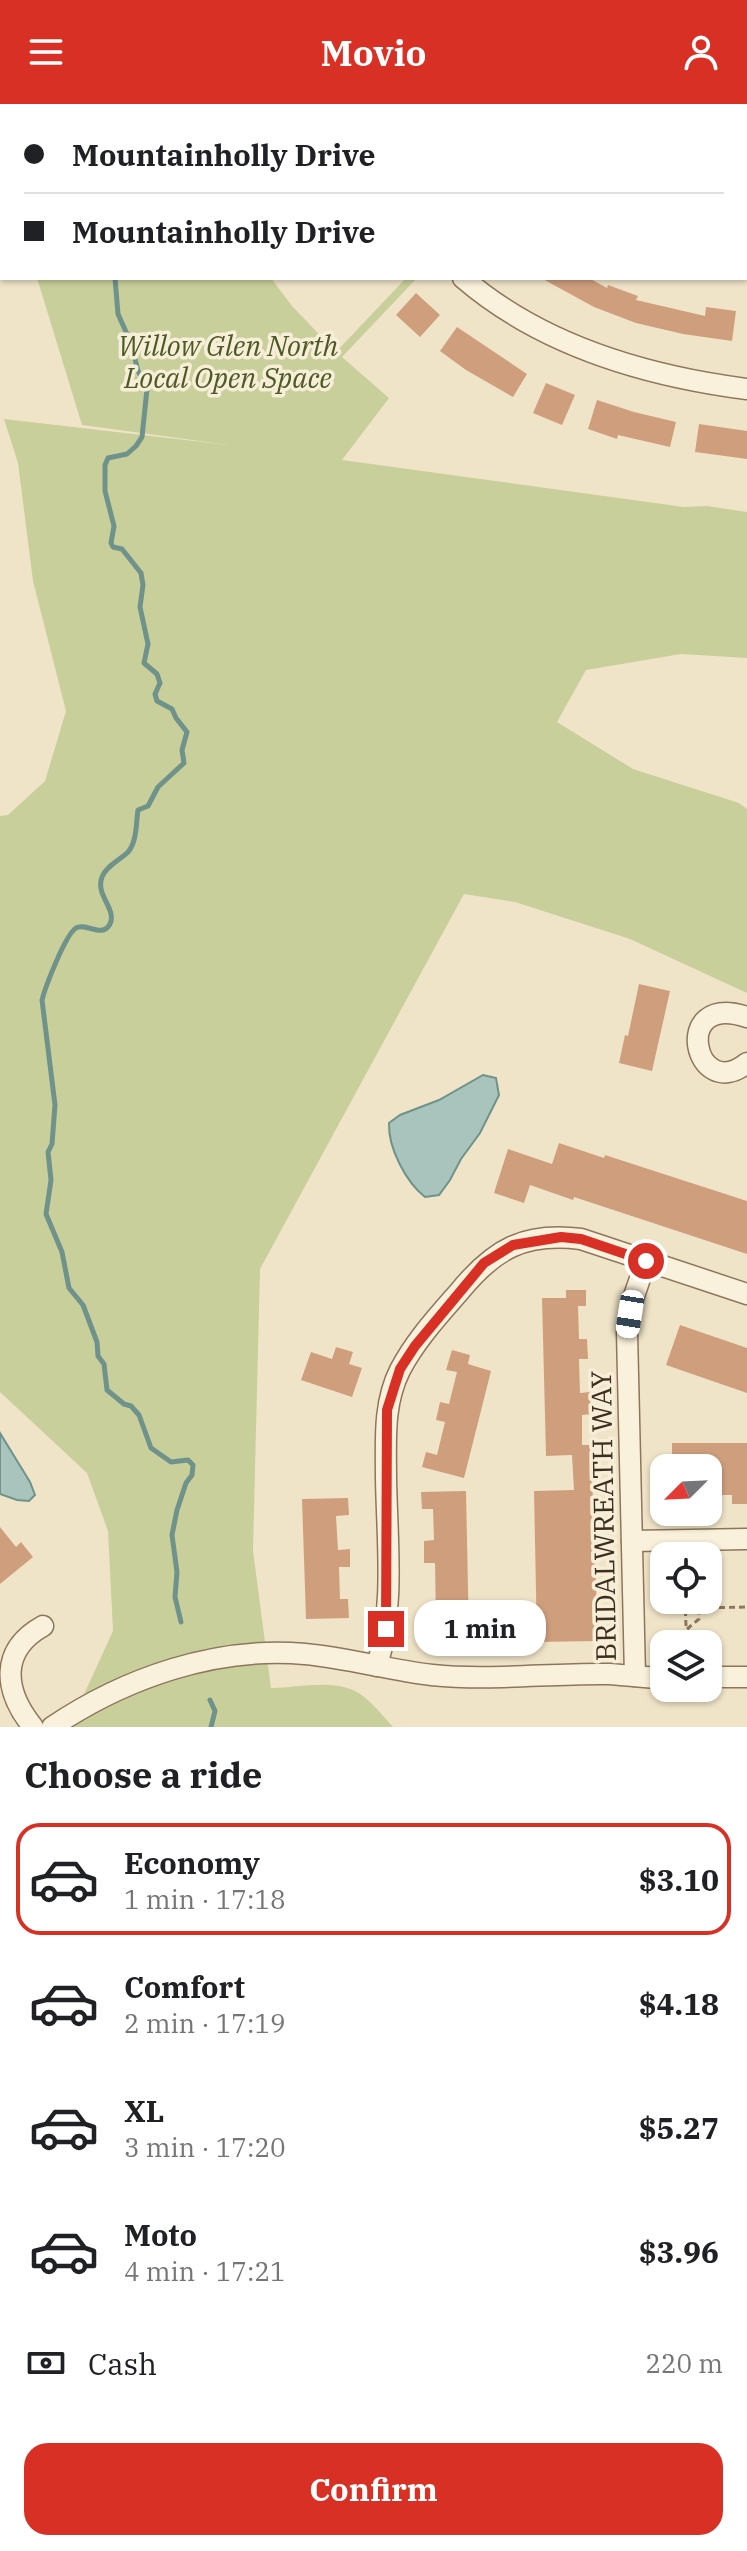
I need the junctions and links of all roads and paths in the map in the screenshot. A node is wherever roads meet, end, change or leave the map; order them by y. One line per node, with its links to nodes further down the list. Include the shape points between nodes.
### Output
1 (466, 280): 2 (street, via 547,333 596,354 644,370)
2 (747, 389)
3 (747, 1017): 4 (street, via 712,1015 703,1023 697,1046 715,1070 733,1072)
4 (747, 1063)
5 (646, 1261): 6 (street); 8 (street, BRIDALWREATH WAY, via 627,1332); 15 (street, via 581,1239 513,1245 484,1263 415,1346 400,1369 387,1410 388,1609)
6 (747, 1294)
7 (747, 1539): 8 (street)
8 (632, 1541): 16 (street, BRIDALWREATH WAY)
9 (747, 1607): 10 (path)
10 (722, 1608)
11 (686, 1614): 14 (path)
12 (699, 1614): 14 (path)
13 (43, 1626): 20 (street, via 21,1638 6,1660 15,1701)
14 (687, 1629)
15 (377, 1666): 16 (street, via 465,1677); 21 (street, via 304,1654 211,1659 107,1695)
16 (635, 1676): 17 (street)
17 (650, 1677)
18 (722, 1677): 19 (street)
19 (747, 1677)
20 (33, 1727)
21 (52, 1727)

